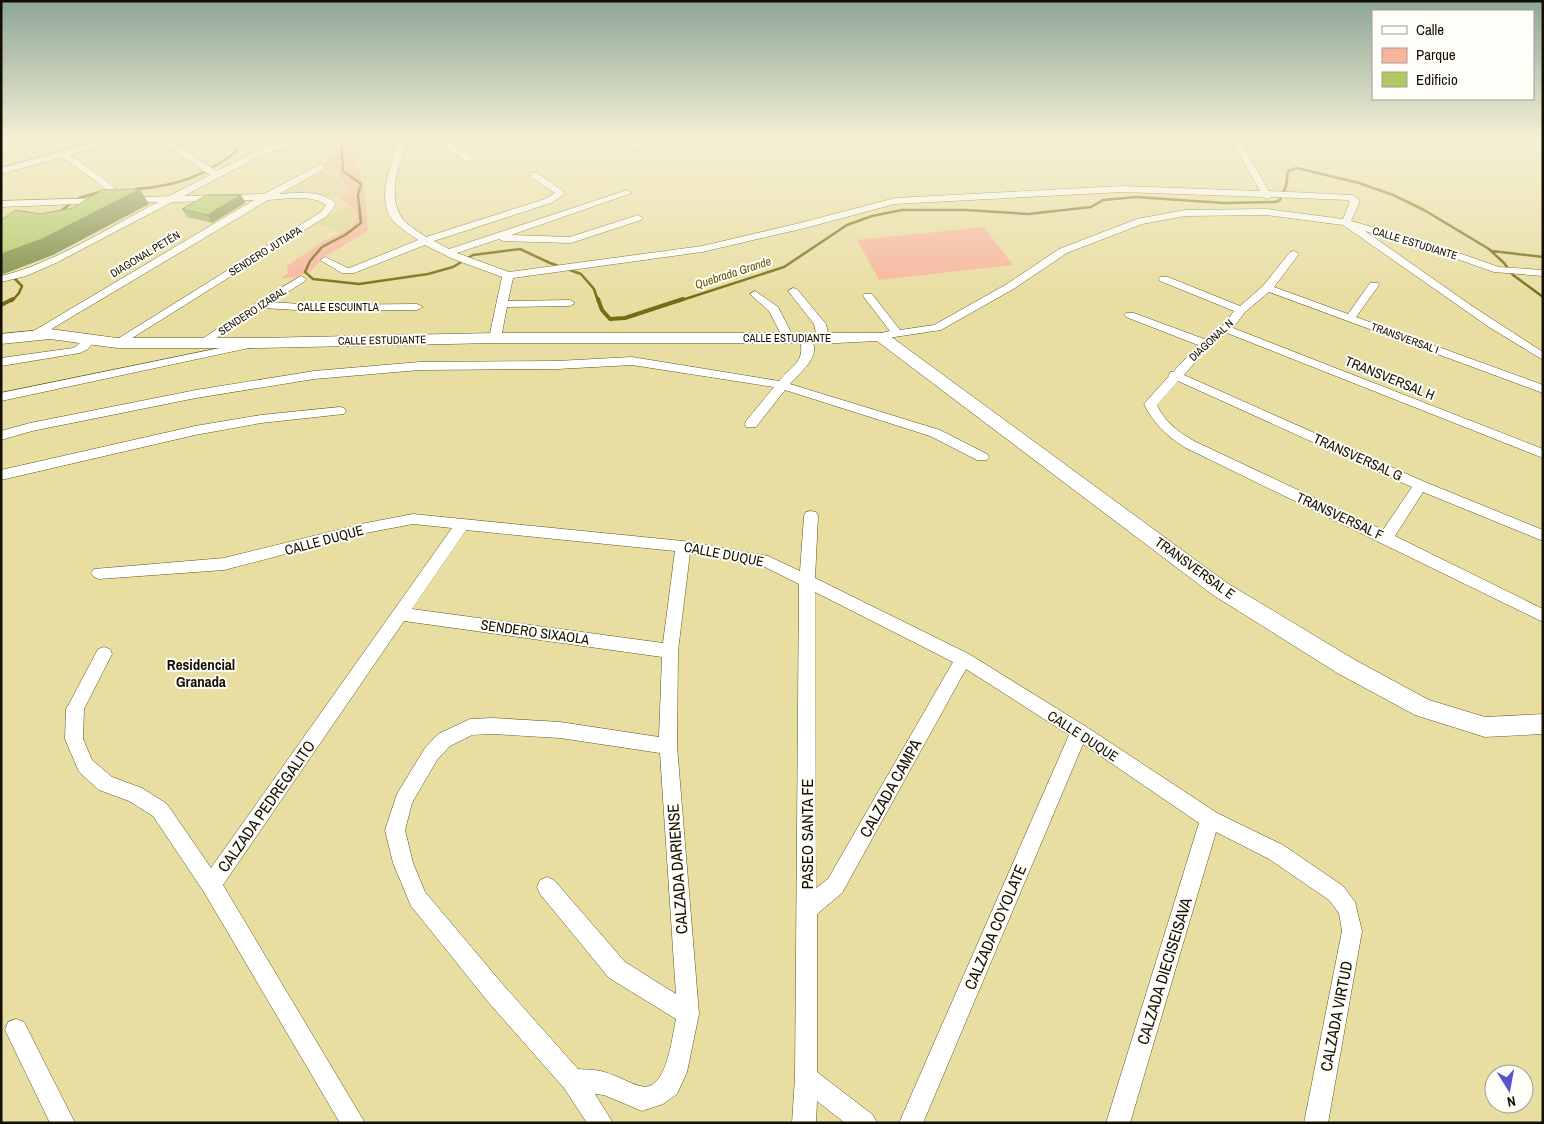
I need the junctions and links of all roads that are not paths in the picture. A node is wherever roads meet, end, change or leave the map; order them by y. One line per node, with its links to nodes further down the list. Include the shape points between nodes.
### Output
1 (113, 191): 12 (street)
2 (187, 191): 13 (street)
3 (276, 191): 11 (street, DIAGONAL PETÉN)
4 (390, 191): 18 (street, via 391,205 399,221)
5 (557, 191): 18 (street, via 560,194 548,201)
6 (1076, 191): 22 (street, via 895,201 702,248)
7 (1173, 191): 10 (street)
8 (1264, 191): 10 (street)
9 (627, 193): 17 (street)
10 (1267, 196): 16 (street, via 1353,199)
11 (264, 198): 13 (street, SENDERO JUTIAPA); 40 (street, DIAGONAL PETÉN); 48 (street, SENDERO JUTIAPA, via 323,198 331,204 324,214)
12 (123, 200): 13 (street, SENDERO JUTIAPA); 14 (street, SENDERO JUTIAPA)
13 (172, 200): 24 (street, via 52,261)
14 (1, 204)
15 (638, 218): 17 (street, via 570,240)
16 (1346, 222): 23 (street, CALLE ESTUDIANTE, via 1498,270); 41 (street, CALLE ESTUDIANTE, via 1266,212 1185,213 1140,221 1063,251 1011,286 936,328); 52 (street, via 1497,330)
17 (494, 238): 20 (street)
18 (425, 240): 20 (street); 21 (street, via 354,270 346,271)
19 (1294, 254): 28 (street, DIAGONAL N)
20 (453, 255): 22 (street)
21 (326, 260)
22 (508, 275): 33 (street)
23 (1541, 275)
24 (1, 279)
25 (301, 279): 34 (street, SENDERO IZABAL)
26 (1164, 279): 36 (street)
27 (1374, 285): 38 (street)
28 (1267, 288): 36 (street, DIAGONAL N); 38 (street, TRANSVERSAL I)
29 (793, 291): 45 (street, via 820,324)
30 (755, 294): 43 (street, via 774,309)
31 (868, 296): 41 (street)
32 (570, 303): 33 (street)
33 (503, 304): 42 (street)
34 (260, 305): 35 (street, CALLE ESCUINTLA); 49 (street, SENDERO IZABAL)
35 (417, 307)
36 (1241, 310): 39 (street, DIAGONAL N)
37 (1130, 315): 51 (street)
38 (1350, 318): 56 (street, TRANSVERSAL I)
39 (1226, 329): 51 (street, DIAGONAL N); 62 (street, TRANSVERSAL H)
40 (34, 335): 46 (street, CALLE ESTUDIANTE); 47 (street, CALLE ESTUDIANTE, via 67,335)
41 (889, 335): 45 (street, CALLE ESTUDIANTE); 78 (street, TRANSVERSAL E, via 930,375 1220,589 1347,667 1423,708 1485,727)
42 (495, 338): 43 (street, CALLE ESTUDIANTE); 50 (street, CALLE ESTUDIANTE)
43 (788, 338): 44 (street, CALLE ESTUDIANTE)
44 (805, 338): 45 (street, CALLE ESTUDIANTE); 55 (street, via 808,356)
45 (824, 338)
46 (1, 340)
47 (90, 340): 48 (street, CALLE ESTUDIANTE); 53 (street, via 76,351)
48 (117, 343): 49 (street, CALLE ESTUDIANTE)
49 (202, 343): 50 (street, CALLE ESTUDIANTE)
50 (258, 343): 57 (street)
51 (1205, 344): 54 (street, DIAGONAL N)
52 (1543, 357)
53 (1, 362)
54 (1174, 375): 58 (street, DIAGONAL N); 65 (street, TRANSVERSAL G)
55 (782, 385): 60 (street); 61 (street, via 632,361 420,366 314,375 196,394 40,425); 63 (street, via 935,433)
56 (1543, 389)
57 (1, 397)
58 (1150, 404): 69 (street, TRANSVERSAL F, via 1174,436)
59 (340, 411): 64 (street, via 194,431)
60 (750, 424)
61 (1, 436)
62 (1543, 454)
63 (982, 457)
64 (1, 475)
65 (1420, 485): 68 (street, TRANSVERSAL G); 69 (street)
66 (811, 516): 72 (street, PASEO SANTA FE)
67 (462, 525): 70 (street, CALLE DUQUE); 71 (street, CALLE DUQUE, via 413,520 366,528 224,564); 73 (street, CALZADA PEDREGALITO)
68 (1543, 536)
69 (1386, 538): 74 (street, TRANSVERSAL F)
70 (683, 546): 72 (street, CALLE DUQUE, via 768,562); 75 (street, CALZADA DARIENSE)
71 (98, 573)
72 (807, 582): 77 (street, CALLE DUQUE); 84 (street, PASEO SANTA FE)
73 (401, 614): 75 (street, SENDERO SIXAOLA); 82 (street, CALZADA PEDREGALITO)
74 (1543, 616)
75 (670, 651): 80 (street, CALZADA DARIENSE)
76 (104, 654): 82 (street, via 75,709 74,739 85,766 106,784 135,794 160,810)
77 (963, 659): 79 (street, CALLE DUQUE); 84 (street, CALZADA CAMPA, via 835,886)
78 (1543, 724)
79 (1079, 732): 81 (street, CALLE DUQUE); 95 (street, CALZADA COYOLATE)
80 (668, 746): 86 (street, CALZADA DARIENSE); 89 (street, via 560,730 470,727 444,740 431,754 404,800 395,830 403,862 418,899)
81 (1210, 819): 85 (street, CALLE DUQUE, via 1276,852 1336,893); 96 (street, CALZADA DIECISEISAVA)
82 (212, 885): 91 (street, CALZADA PEDREGALITO)
83 (547, 887): 86 (street, via 617,970)
84 (806, 909): 88 (street, PASEO SANTA FE)
85 (1348, 909): 97 (street, CALZADA VIRTUD, via 1352,931)
86 (688, 1014): 89 (street, CALZADA DARIENSE, via 676,1072 669,1086 655,1096 642,1099 604,1083)
87 (16, 1030): 90 (street)
88 (806, 1078): 93 (street, PASEO SANTA FE); 94 (street)
89 (572, 1080): 92 (street)
90 (63, 1123)
91 (353, 1123)
92 (601, 1123)
93 (804, 1123)
94 (865, 1123)
95 (911, 1123)
96 (1118, 1123)
97 (1316, 1123)

